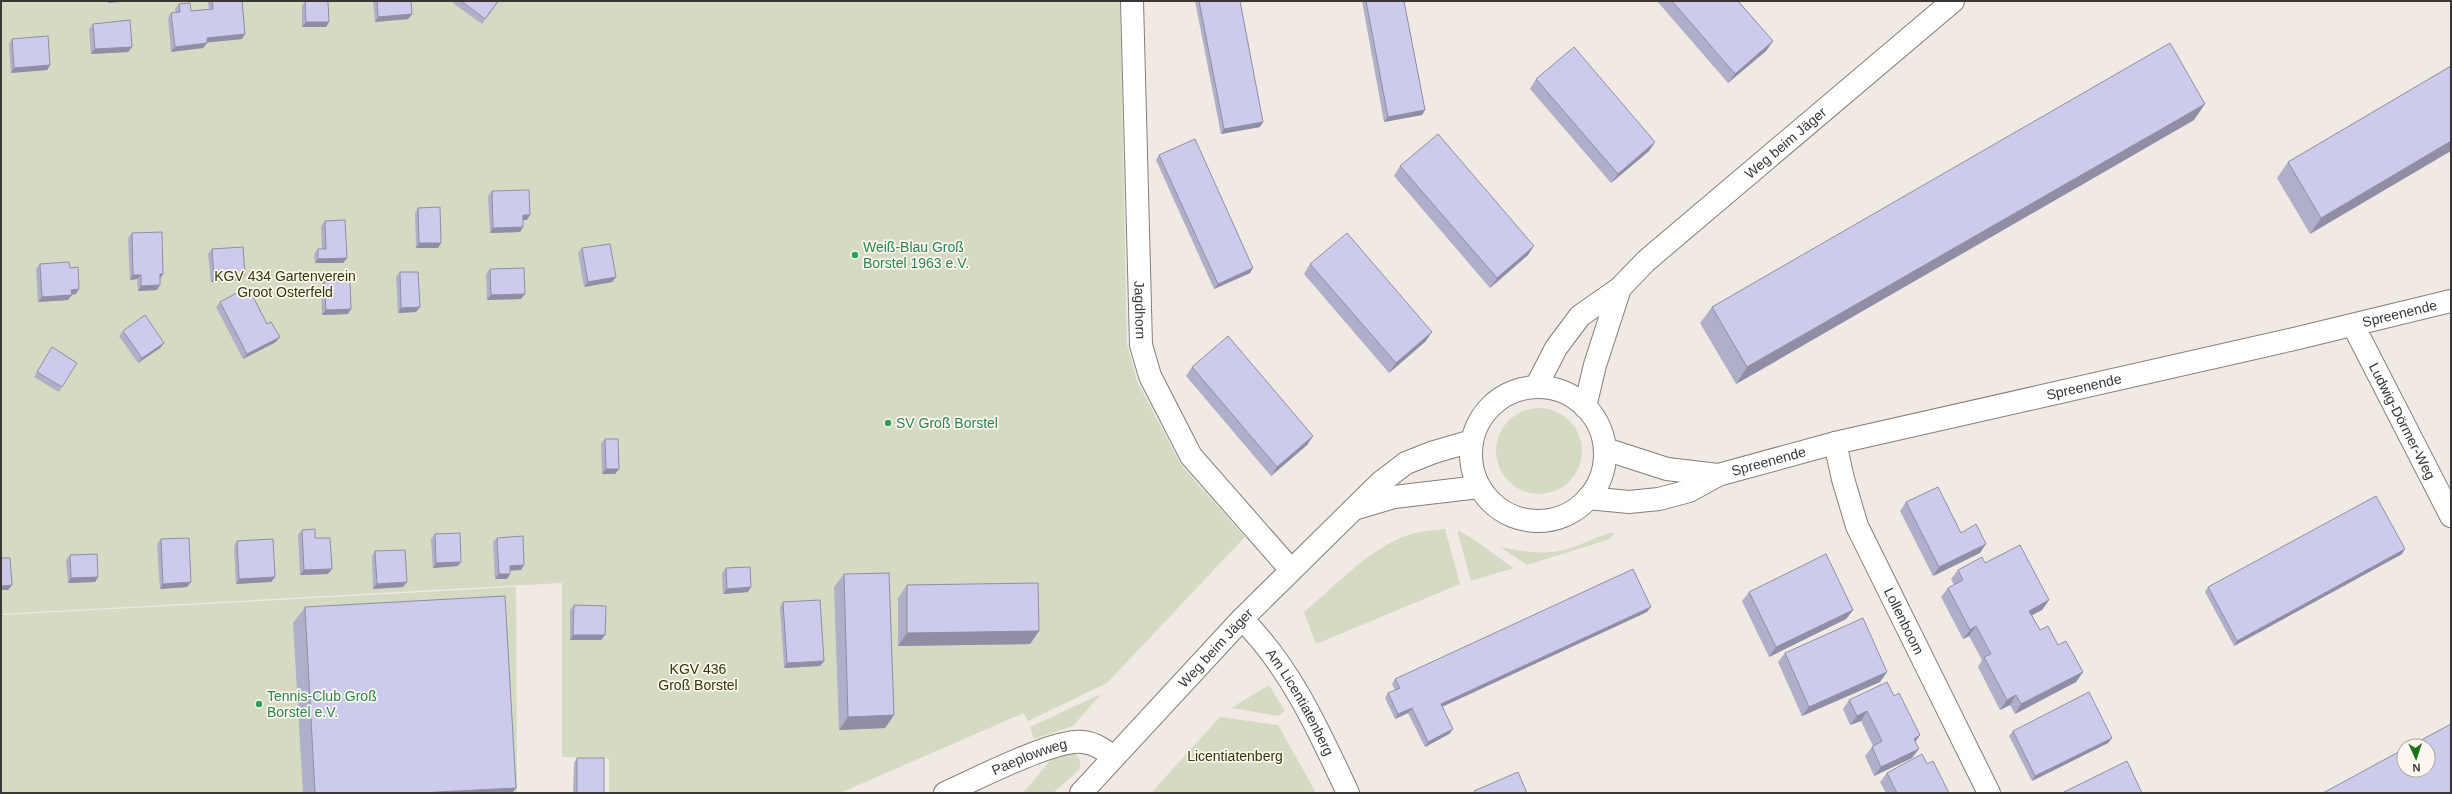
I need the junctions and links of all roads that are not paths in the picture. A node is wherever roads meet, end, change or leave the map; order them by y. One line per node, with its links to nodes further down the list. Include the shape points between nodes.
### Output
1 (1132, 1): 16 (street, Jagdhorn, via 1141,345 1150,376 1191,456)
2 (1953, 1): 3 (street, Weg beim Jäger, via 1646,261)
3 (1620, 288): 6 (street, Weg beim Jäger, via 1580,316 1556,348); 7 (street, Weg beim Jäger, via 1595,365)
4 (2451, 301): 5 (street, Spreenende)
5 (2353, 325): 9 (street, Spreenende); 15 (street, Ludwig-Dörmer-Weg)
6 (1536, 387): 7 (street, via 1553,389); 8 (street, via 1511,393 1491,407 1478,425)
7 (1586, 407): 10 (street, via 1596,421)
8 (1472, 441): 12 (street, via 1472,465); 14 (street, Weg beim Jäger, via 1406,463 1381,482)
9 (1835, 443): 11 (street, Spreenende); 22 (street, Lollenboom, via 1842,479 1857,526)
10 (1605, 449): 11 (street, Spreenende, via 1667,469); 13 (street, via 1602,475)
11 (1718, 475): 13 (street, Spreenende, via 1689,492 1658,499 1630,502)
12 (1479, 486): 13 (street, via 1490,501 1502,510 1528,520 1550,520 1562,516); 14 (street, Weg beim Jäger, via 1394,497)
13 (1588, 498)
14 (1357, 508): 16 (street, Weg beim Jäger)
15 (2451, 516)
16 (1291, 570): 17 (street, Weg beim Jäger)
17 (1242, 619): 18 (street, Weg beim Jäger); 21 (street, Am Licentiatenberg, via 1264,641 1283,667 1315,724)
18 (1113, 757): 19 (street, Paeplowweg, via 1097,745 1085,742 1061,743); 20 (street, Weg beim Jäger)
19 (945, 793)
20 (1081, 793)
21 (1348, 793)
22 (1989, 793)

